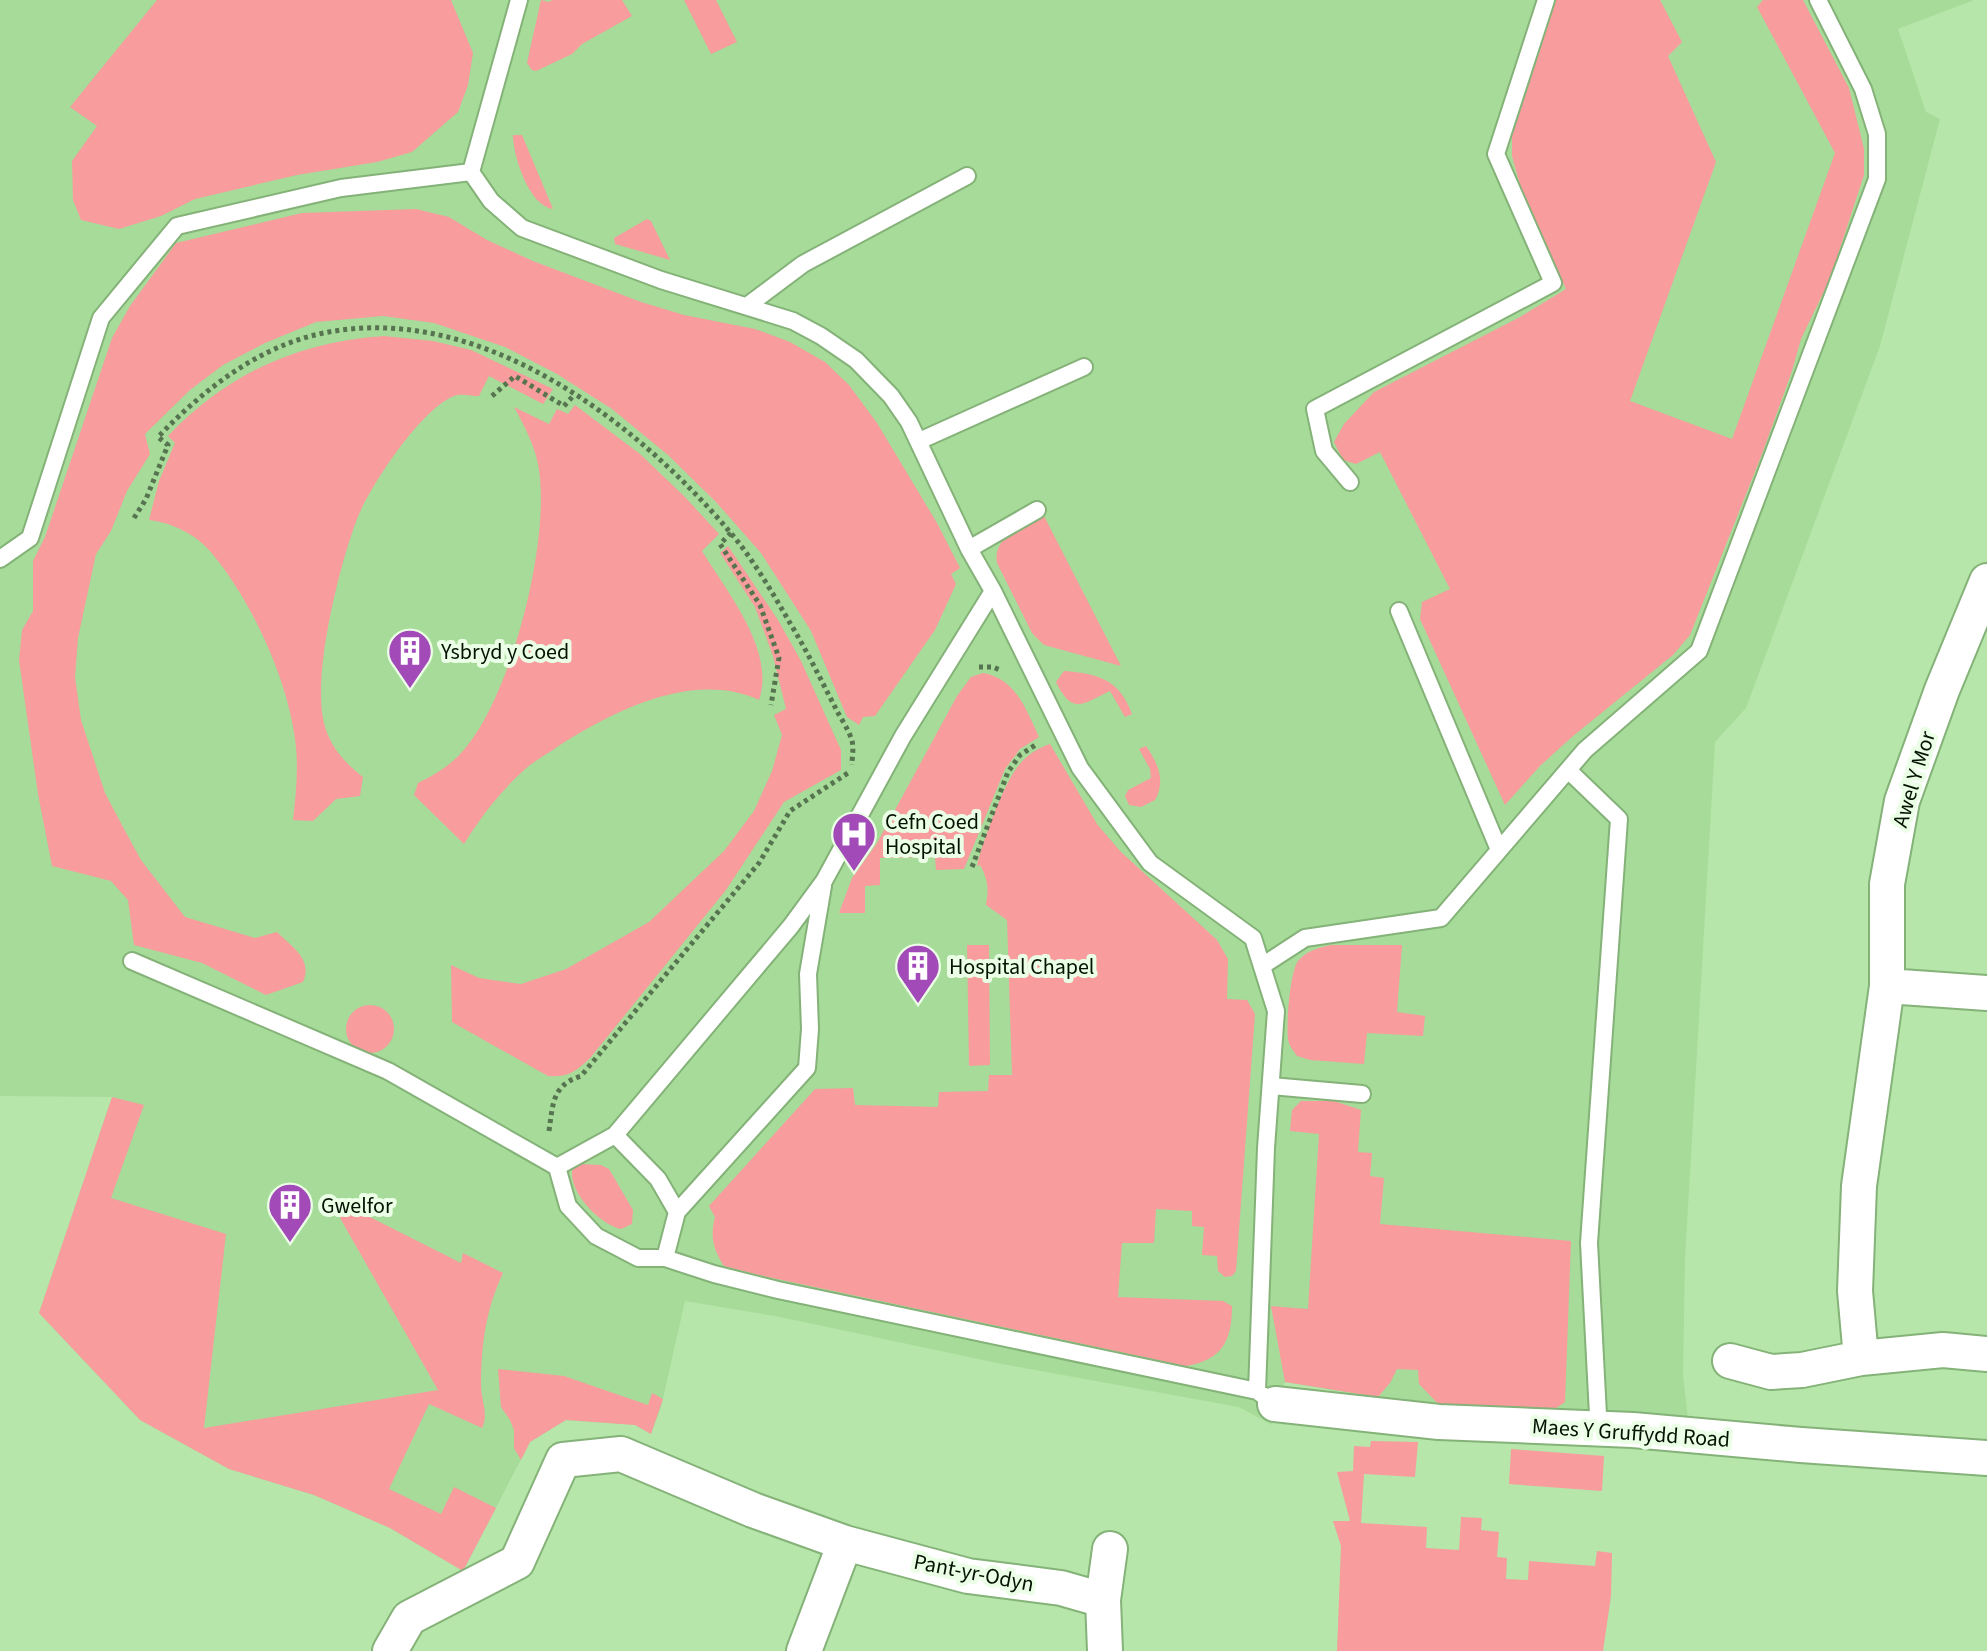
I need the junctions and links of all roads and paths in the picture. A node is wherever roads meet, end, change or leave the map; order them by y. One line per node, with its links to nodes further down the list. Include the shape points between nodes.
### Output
1 (519, 0): 4 (lane)
2 (1546, 0): 11 (lane, via 1496,154 1553,283 1315,409 1324,451)
3 (1818, 0): 24 (lane, via 1863,89 1877,134 1877,179 1699,651)
4 (471, 172): 6 (lane, via 491,201 522,228); 16 (lane, via 341,188 177,226 101,318 30,538)
5 (967, 176): 6 (lane, via 803,264)
6 (747, 306): 10 (lane, via 793,321 856,360 891,396)
7 (1084, 367): 10 (lane)
8 (574, 395): 9 (path, via 564,406 515,376); 13 (path, via 535,370 461,339 372,328 318,334 222,378 186,408 158,437 168,445); 14 (path, via 643,443)
9 (492, 396)
10 (919, 441): 15 (lane)
11 (1350, 482)
12 (1037, 510): 15 (lane)
13 (134, 518)
14 (731, 533): 22 (path, via 720,544 760,605 779,658); 34 (path, via 781,607 853,743 851,771 790,811 759,863 581,1076 559,1088)
15 (969, 549): 18 (lane)
16 (0, 559)
17 (1987, 581): 30 (street, Awel Y Mor, via 1902,801 1887,884)
18 (993, 591): 27 (lane, via 903,736); 29 (lane, via 1080,768 1150,863 1253,938)
19 (1399, 611): 25 (lane)
20 (972, 668): 21 (path)
21 (1003, 672)
22 (771, 705)
23 (1045, 739): 26 (path, via 1020,755 1008,772)
24 (1568, 770): 25 (lane); 43 (lane, via 1619,819 1589,1243)
25 (1499, 850): 29 (lane, via 1441,918 1305,938)
26 (972, 867)
27 (824, 881): 35 (lane); 37 (lane, via 808,974 807,1068)
28 (132, 961): 36 (lane, via 388,1071)
29 (1262, 966): 32 (lane, via 1276,1011)
30 (1887, 986): 31 (street); 40 (street, Awel Y Mor, via 1859,1186 1855,1291)
31 (1987, 993)
32 (1271, 1086): 33 (lane); 42 (lane)
33 (1362, 1094)
34 (549, 1132)
35 (615, 1135): 36 (lane); 37 (lane, via 658,1179)
36 (557, 1167): 38 (lane, via 568,1206 596,1236 638,1258)
37 (677, 1212): 38 (lane)
38 (665, 1258): 42 (lane, via 778,1290)
39 (1987, 1354): 40 (street, via 1943,1350)
40 (1861, 1358): 41 (street, via 1771,1372)
41 (1730, 1361)
42 (1266, 1398): 44 (street, Maes Y Gruffydd Road, via 1439,1422 1633,1430)
43 (1598, 1415)
44 (1987, 1458)
45 (845, 1543): 47 (street, Pant-yr-Odyn, via 968,1576 1061,1588); 48 (street, Pant-yr-Odyn, via 621,1454 563,1460 517,1562 409,1618); 49 (street)
46 (1110, 1549): 47 (street)
47 (1103, 1600): 50 (street)
48 (390, 1651)
49 (804, 1651)
50 (1105, 1651)

